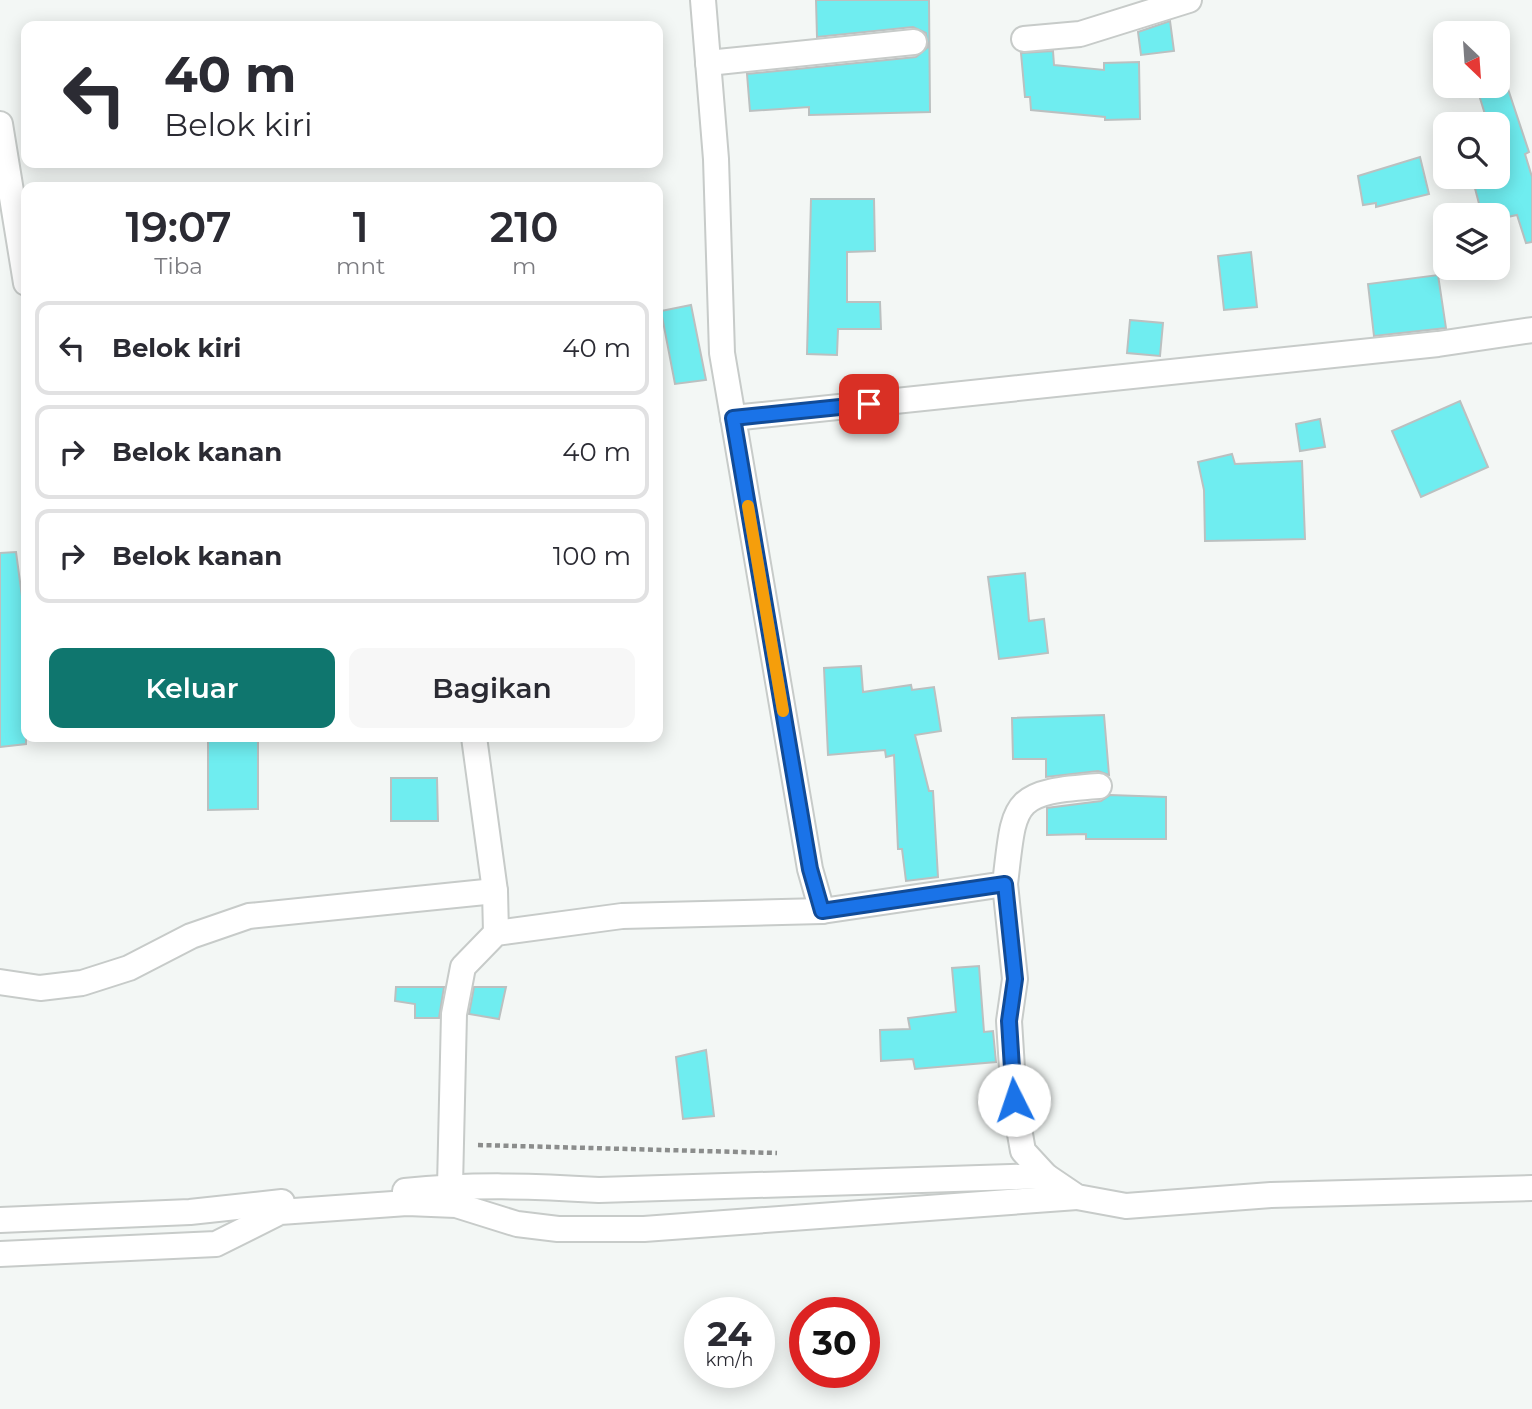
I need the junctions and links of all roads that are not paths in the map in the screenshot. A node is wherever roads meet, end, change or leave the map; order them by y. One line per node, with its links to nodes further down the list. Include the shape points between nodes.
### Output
1 (703, 0): 5 (street)
2 (1189, 0): 3 (street, via 1080,34)
3 (1024, 39)
4 (914, 42): 5 (street)
5 (708, 63): 9 (street, via 722,353)
6 (0, 124): 7 (street)
7 (21, 252)
8 (1532, 330): 9 (street, via 1438,344)
9 (733, 418): 14 (street, via 810,869)
10 (475, 742): 13 (street)
11 (1099, 786): 12 (street, via 1059,789 1021,806 1013,817)
12 (1005, 884): 14 (street); 17 (street, via 1015,979 1009,1021 1014,1100 1023,1152)
13 (495, 891): 15 (street); 16 (street, via 249,916 191,936 129,968 82,983 40,988)
14 (822, 911): 15 (street, via 622,916)
15 (496, 933): 18 (street, via 463,967 454,1014)
16 (0, 982)
17 (1046, 1176): 18 (street, via 598,1190); 20 (street)
18 (450, 1186): 21 (street, via 190,1212)
19 (1532, 1188): 20 (street, via 1271,1195 1126,1206)
20 (1077, 1198): 22 (street, via 595,1229 517,1224 457,1205 407,1203 280,1212 216,1244)
21 (0, 1220)
22 (0, 1254)

